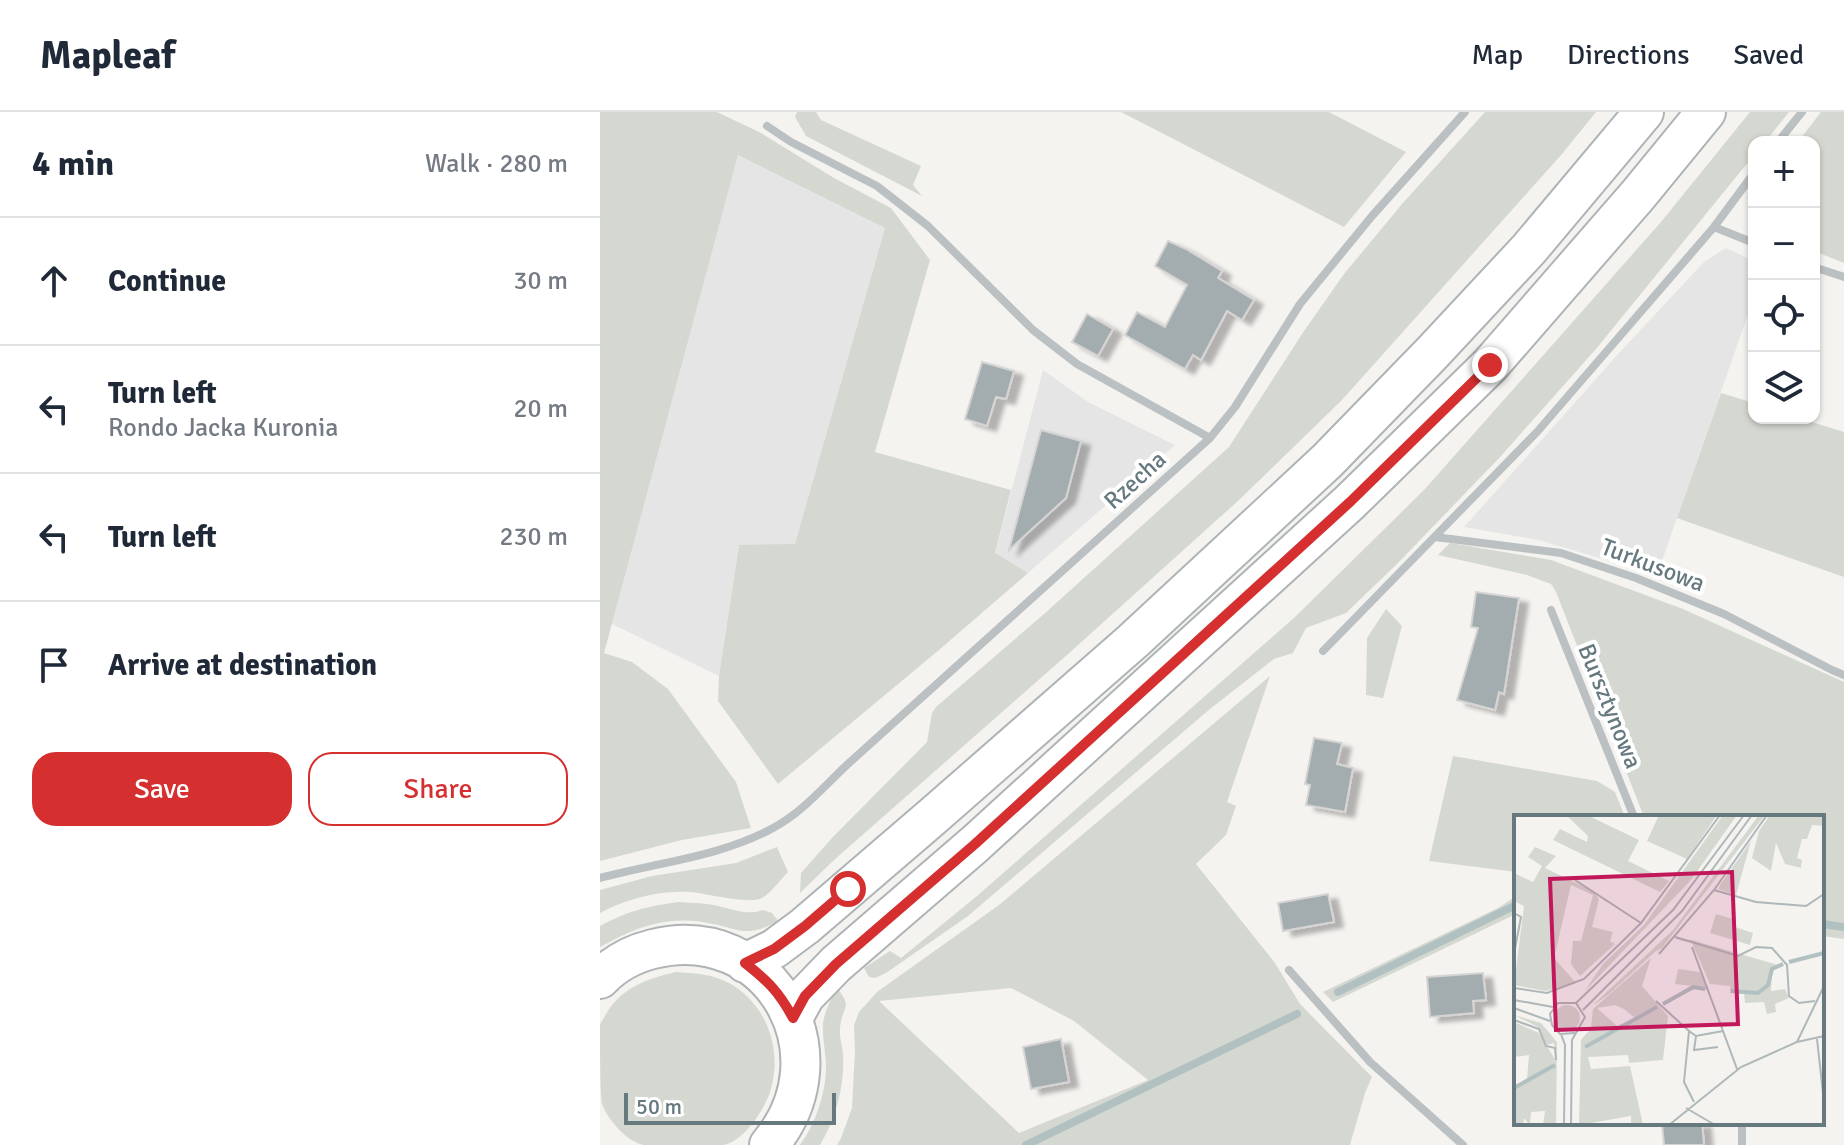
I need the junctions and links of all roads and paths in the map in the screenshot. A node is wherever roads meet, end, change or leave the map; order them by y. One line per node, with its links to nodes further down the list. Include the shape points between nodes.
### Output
1 (1465, 112): 12 (street, Rzecha, via 1300,304)
2 (1644, 112): 19 (main road, via 1529,249 1327,461 932,817 805,926)
3 (1706, 112): 22 (main road, via 1490,365 1350,502 836,964 805,996)
4 (1802, 112): 6 (street)
5 (767, 126): 12 (street, via 877,186 928,226 1033,330 1077,364)
6 (1783, 136)
7 (1748, 181): 8 (street)
8 (1714, 227): 9 (street); 13 (street, via 1537,432)
9 (1748, 241)
10 (1820, 269): 11 (street)
11 (1844, 277)
12 (1210, 438): 18 (street, Rzecha, via 776,827 733,847)
13 (1435, 537): 15 (street); 16 (street, Turkusowa, via 1561,553 1606,568 1724,614)
14 (1551, 610): 17 (street, Bursztynowa)
15 (1323, 651)
16 (1844, 675)
17 (1633, 815)
18 (600, 878)
19 (745, 963): 21 (main road, via 708,947 665,946 623,961); 22 (main road, via 767,980)
20 (1289, 970): 24 (street, via 1370,1062)
21 (600, 979)
22 (793, 1018): 23 (main road, via 802,1062 800,1085 784,1126)
23 (769, 1145)
24 (1463, 1145)

